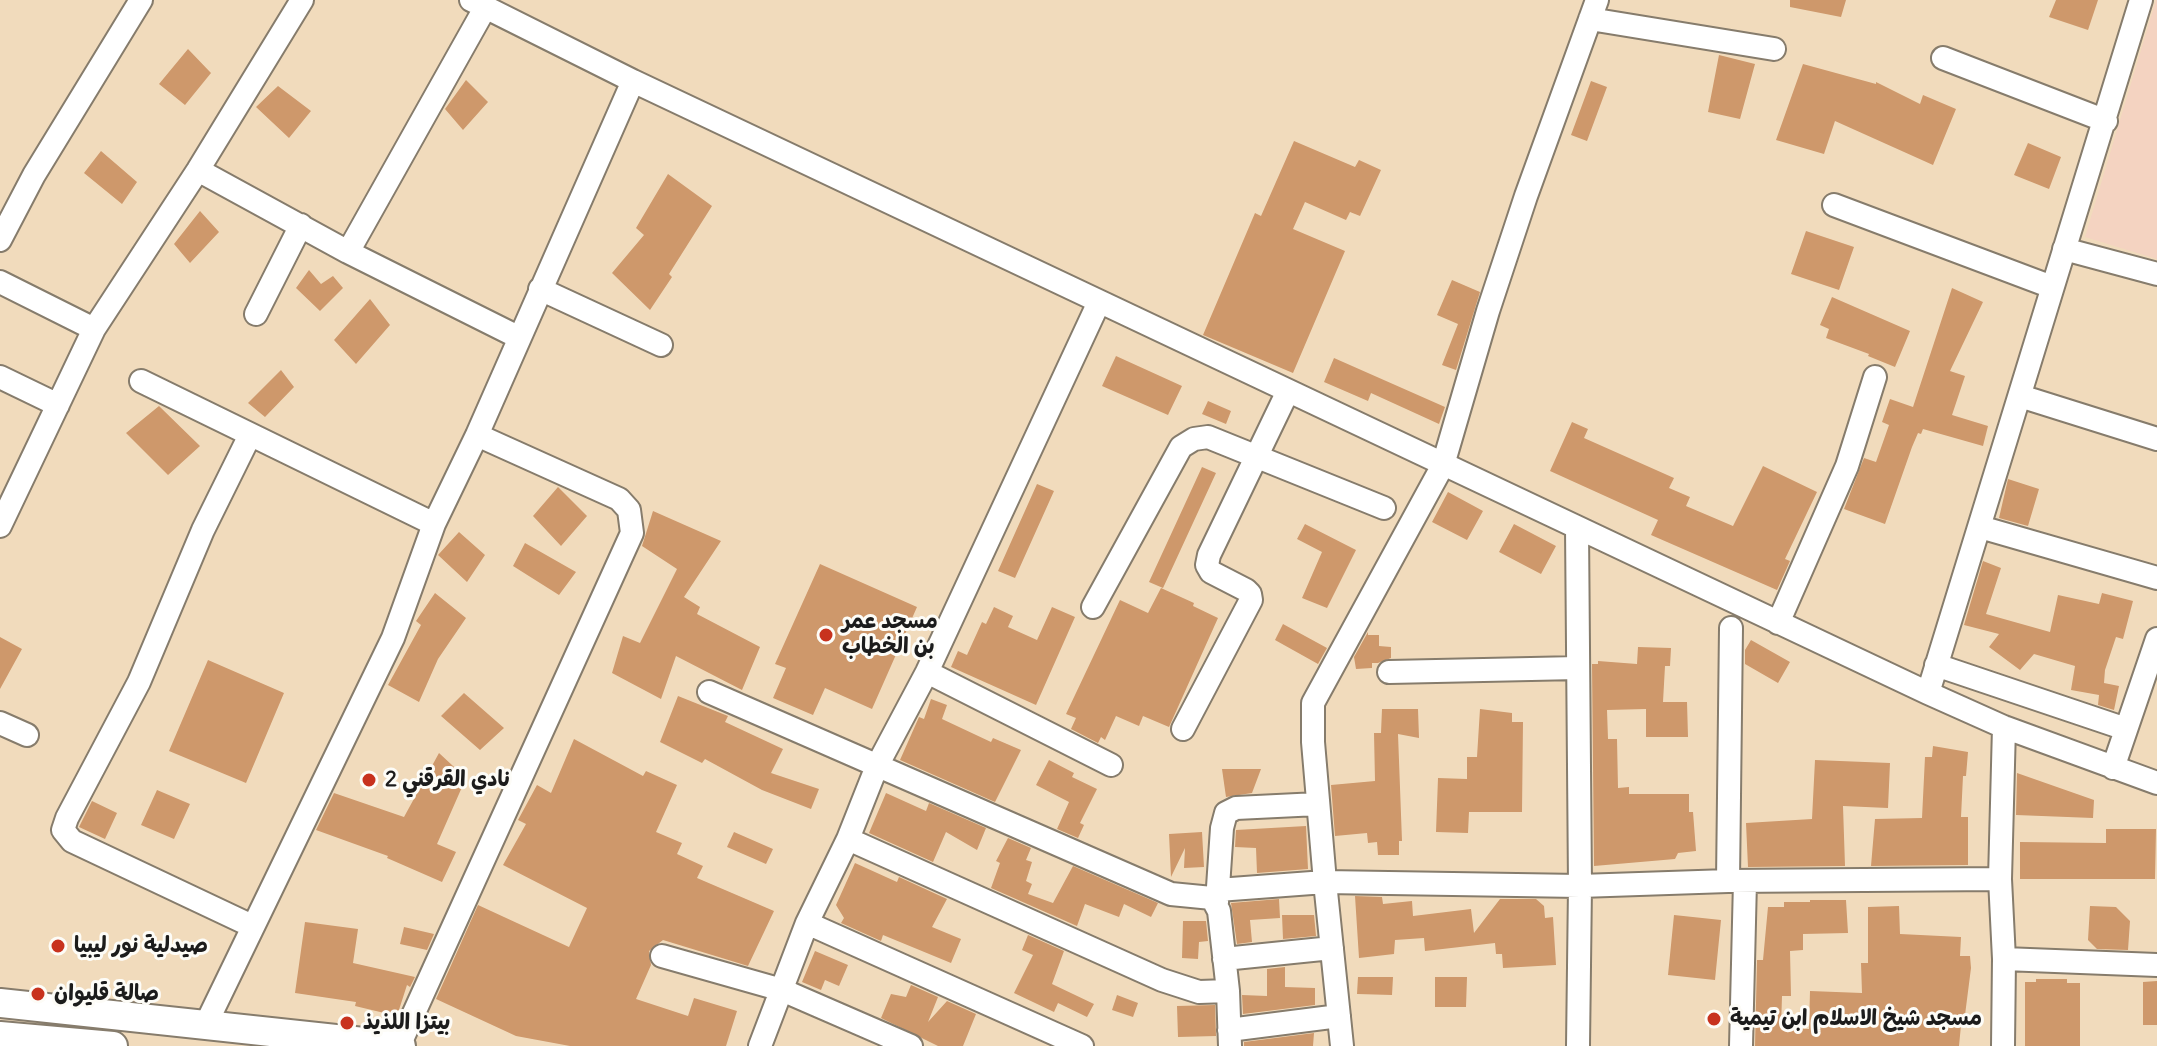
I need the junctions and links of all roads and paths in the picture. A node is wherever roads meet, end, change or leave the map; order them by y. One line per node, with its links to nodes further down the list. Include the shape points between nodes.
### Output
1 (141, 0): 13 (street)
2 (302, 0): 10 (street)
3 (2141, 0): 9 (street)
4 (478, 4): 8 (street); 15 (street)
5 (1594, 10): 6 (street); 35 (street, via 1488,311)
6 (1774, 49)
7 (1943, 58): 9 (street)
8 (633, 81): 19 (street); 20 (street)
9 (2106, 121): 14 (street)
10 (198, 170): 12 (street); 22 (street)
11 (1834, 205): 18 (street)
12 (301, 225): 15 (street); 21 (street)
13 (0, 240)
14 (2064, 249): 16 (street); 18 (street)
15 (348, 252): 23 (street)
16 (2157, 274)
17 (0, 282): 22 (street)
18 (2052, 287): 29 (street)
19 (540, 289): 23 (street); 24 (street)
20 (1099, 302): 28 (street); 48 (street)
21 (256, 314)
22 (94, 329): 30 (street)
23 (518, 337): 32 (street)
24 (661, 345)
25 (0, 377): 30 (street)
26 (1875, 377): 43 (street, via 1847,466)
27 (141, 381): 31 (street)
28 (1288, 391): 34 (street); 35 (street)
29 (2020, 396): 33 (street); 39 (street)
30 (58, 405): 38 (street)
31 (250, 435): 37 (street); 69 (street, via 139,682 63,830 72,841)
32 (477, 435): 37 (street); 83 (street, via 625,503 632,533)
33 (2157, 439)
34 (1256, 455): 36 (street); 42 (street, via 1208,437 1181,447); 54 (street, via 1207,565 1246,590 1251,600)
35 (1443, 465): 40 (street); 61 (street, via 1313,703)
36 (1384, 508)
37 (434, 524): 69 (street, via 393,638)
38 (0, 526)
39 (1980, 527): 41 (street); 46 (street)
40 (1577, 528): 43 (street); 47 (street)
41 (2157, 578)
42 (1093, 607)
43 (1778, 623): 51 (street)
44 (1731, 628): 64 (street)
45 (2157, 639): 55 (street)
46 (1936, 665): 51 (street); 55 (street)
47 (1578, 668): 49 (street); 66 (street)
48 (927, 672): 57 (street); 58 (street)
49 (1389, 672)
50 (709, 692): 58 (street)
51 (1928, 693): 53 (street)
52 (0, 723): 56 (street)
53 (2004, 727): 59 (street); 63 (street)
54 (1183, 729)
55 (2126, 729): 59 (street)
56 (27, 735)
57 (1111, 765)
58 (877, 766): 62 (street); 67 (street, via 1171,894)
59 (2113, 768): 60 (street)
60 (2157, 783)
61 (1318, 804): 65 (street); 67 (street, via 1236,808 1226,813)
62 (848, 839): 68 (street); 76 (street, via 1162,980 1199,992)
63 (2000, 879): 64 (street); 73 (street)
64 (1737, 881): 66 (street); 89 (street)
65 (1325, 882): 66 (street); 67 (street); 70 (street)
66 (1580, 886): 88 (street)
67 (1218, 897): 72 (street)
68 (807, 923): 75 (street); 86 (street)
69 (252, 926): 79 (street)
70 (1332, 948): 72 (street); 78 (street)
71 (662, 956): 75 (street)
72 (1224, 959): 76 (street)
73 (2004, 959): 74 (street); 90 (street)
74 (2157, 965)
75 (782, 990): 84 (street); 85 (street)
76 (1228, 991): 81 (street)
77 (0, 1003): 79 (main road)
78 (1339, 1016): 81 (street); 87 (street)
79 (206, 1024): 83 (main road)
80 (0, 1036): 82 (main road)
81 (1230, 1038)
82 (113, 1046)
83 (400, 1046)
84 (760, 1046)
85 (911, 1046)
86 (1082, 1046)
87 (1342, 1046)
88 (1578, 1046)
89 (1741, 1046)
90 (2003, 1046)

